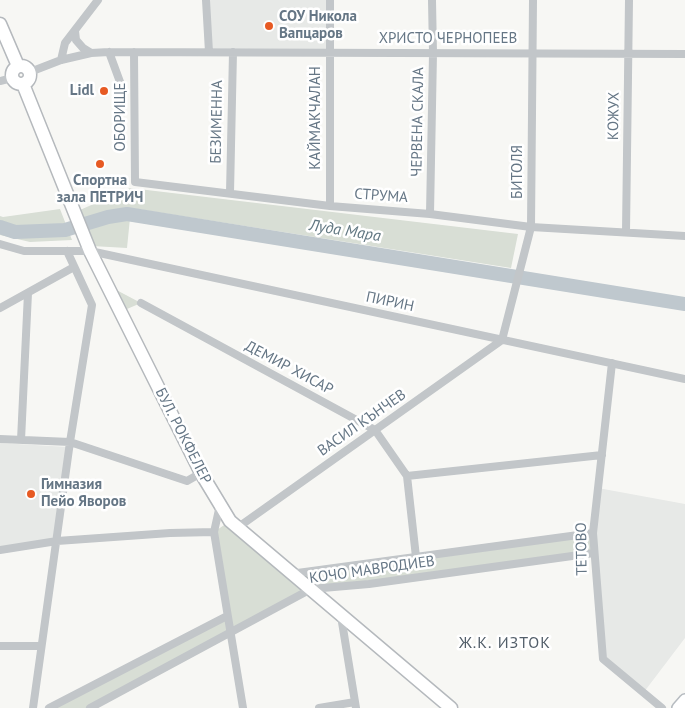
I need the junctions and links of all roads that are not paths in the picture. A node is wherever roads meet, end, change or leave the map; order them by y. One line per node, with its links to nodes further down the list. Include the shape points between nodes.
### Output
1 (98, 0): 8 (street)
2 (206, 0): 12 (street)
3 (330, 0): 14 (street, КАЙМАКЧАЛАН)
4 (432, 0): 15 (street, ЧЕРВЕНА СКАЛА)
5 (533, 0): 16 (street, БИТОЛЯ)
6 (629, 0): 17 (street, КОЖУХ)
7 (0, 24): 20 (main road)
8 (75, 31): 9 (street, via 76,40); 19 (street, via 65,43)
9 (91, 52): 10 (street, ХРИСТО ЧЕРНОПЕЕВ); 19 (street, ХРИСТО ЧЕРНОПЕЕВ)
10 (108, 52): 11 (street, ХРИСТО ЧЕРНОПЕЕВ); 23 (street)
11 (134, 52): 12 (street, ХРИСТО ЧЕРНОПЕЕВ); 24 (street, ОБОРИЩЕ)
12 (209, 52): 13 (street, ХРИСТО ЧЕРНОПЕЕВ)
13 (233, 52): 14 (street, ХРИСТО ЧЕРНОПЕЕВ); 25 (street, БЕЗИМЕННА)
14 (329, 52): 15 (street, ХРИСТО ЧЕРНОПЕЕВ); 26 (street, КАЙМАКЧАЛАН)
15 (433, 53): 16 (street, ХРИСТО ЧЕРНОПЕЕВ); 27 (street, ЧЕРВЕНА СКАЛА)
16 (533, 53): 17 (street, ХРИСТО ЧЕРНОПЕЕВ); 28 (street, БИТОЛЯ)
17 (628, 54): 18 (street, ХРИСТО ЧЕРНОПЕЕВ); 29 (street, КОЖУХ)
18 (685, 54)
19 (61, 60): 21 (street, ХРИСТО ЧЕРНОПЕЕВ)
20 (18, 66): 21 (main road, via 24,66); 22 (main road, via 13,69)
21 (30, 72): 22 (main road, via 30,78)
22 (12, 81): 33 (main road, БУЛ. РОКФЕЛЕР, via 73,207)
23 (123, 90)
24 (135, 182): 25 (street, СТРУМА)
25 (230, 193): 26 (street, СТРУМА)
26 (330, 206): 27 (street, СТРУМА)
27 (430, 214): 28 (street, СТРУМА)
28 (531, 227): 29 (street, СТРУМА); 38 (street, БИТОЛЯ)
29 (626, 232): 30 (street, СТРУМА)
30 (685, 236)
31 (0, 244): 32 (street, ПИРИН, via 24,251)
32 (67, 251): 33 (street, ПИРИН); 34 (street)
33 (90, 251): 38 (street, ПИРИН); 46 (main road, БУЛ. РОКФЕЛЕР)
34 (74, 267): 35 (street); 44 (street, via 92,305)
35 (28, 292): 37 (street); 43 (street)
36 (141, 303): 41 (street, ДЕМИР ХИСАР)
37 (0, 308)
38 (502, 340): 39 (street, ПИРИН); 41 (street, ВАСИЛ КЪНЧЕВ)
39 (612, 363): 40 (street, ПИРИН); 45 (street, ТЕТОВО)
40 (685, 379)
41 (375, 430): 47 (street, ДЕМИР ХИСАР); 49 (street, ВАСИЛ КЪНЧЕВ)
42 (0, 439): 43 (street)
43 (21, 440): 44 (street)
44 (70, 442): 46 (street, via 187,481); 52 (street)
45 (602, 455): 47 (street); 51 (street, ТЕТОВО)
46 (201, 473): 48 (main road, БУЛ. РОКФЕЛЕР)
47 (407, 476): 55 (street, ДЕМИР ХИСАР)
48 (220, 505): 49 (main road, БУЛ. РОКФЕЛЕР); 50 (street)
49 (237, 528): 56 (main road, БУЛ. РОКФЕЛЕР)
50 (214, 532): 52 (street); 58 (street)
51 (593, 533): 54 (street, ТЕТОВО); 55 (street, КОЧО МАВРОДИЕВ)
52 (57, 540): 53 (street); 62 (street)
53 (0, 550)
54 (594, 553): 57 (street, КОЧО МАВРОДИЕВ); 73 (street, ТЕТОВО, via 603,659)
55 (416, 557): 56 (street, КОЧО МАВРОДИЕВ)
56 (290, 574): 57 (main road, БУЛ. РОКФЕЛЕР)
57 (311, 589): 59 (main road, БУЛ. РОКФЕЛЕР); 60 (street, КОЧО МАВРОДИЕВ)
58 (227, 616): 60 (street); 67 (street)
59 (341, 616): 65 (street); 72 (main road, БУЛ. РОКФЕЛЕР)
60 (230, 632): 64 (street, КОЧО МАВРОДИЕВ); 70 (street)
61 (0, 646): 62 (street)
62 (41, 646): 66 (street)
63 (685, 700): 74 (main road)
64 (104, 704): 68 (street, КОЧО МАВРОДИЕВ); 69 (street)
65 (356, 705): 71 (street)
66 (33, 708)
67 (49, 708)
68 (90, 708)
69 (110, 708)
70 (243, 708)
71 (319, 708)
72 (451, 708)
73 (662, 708)
74 (678, 708)

